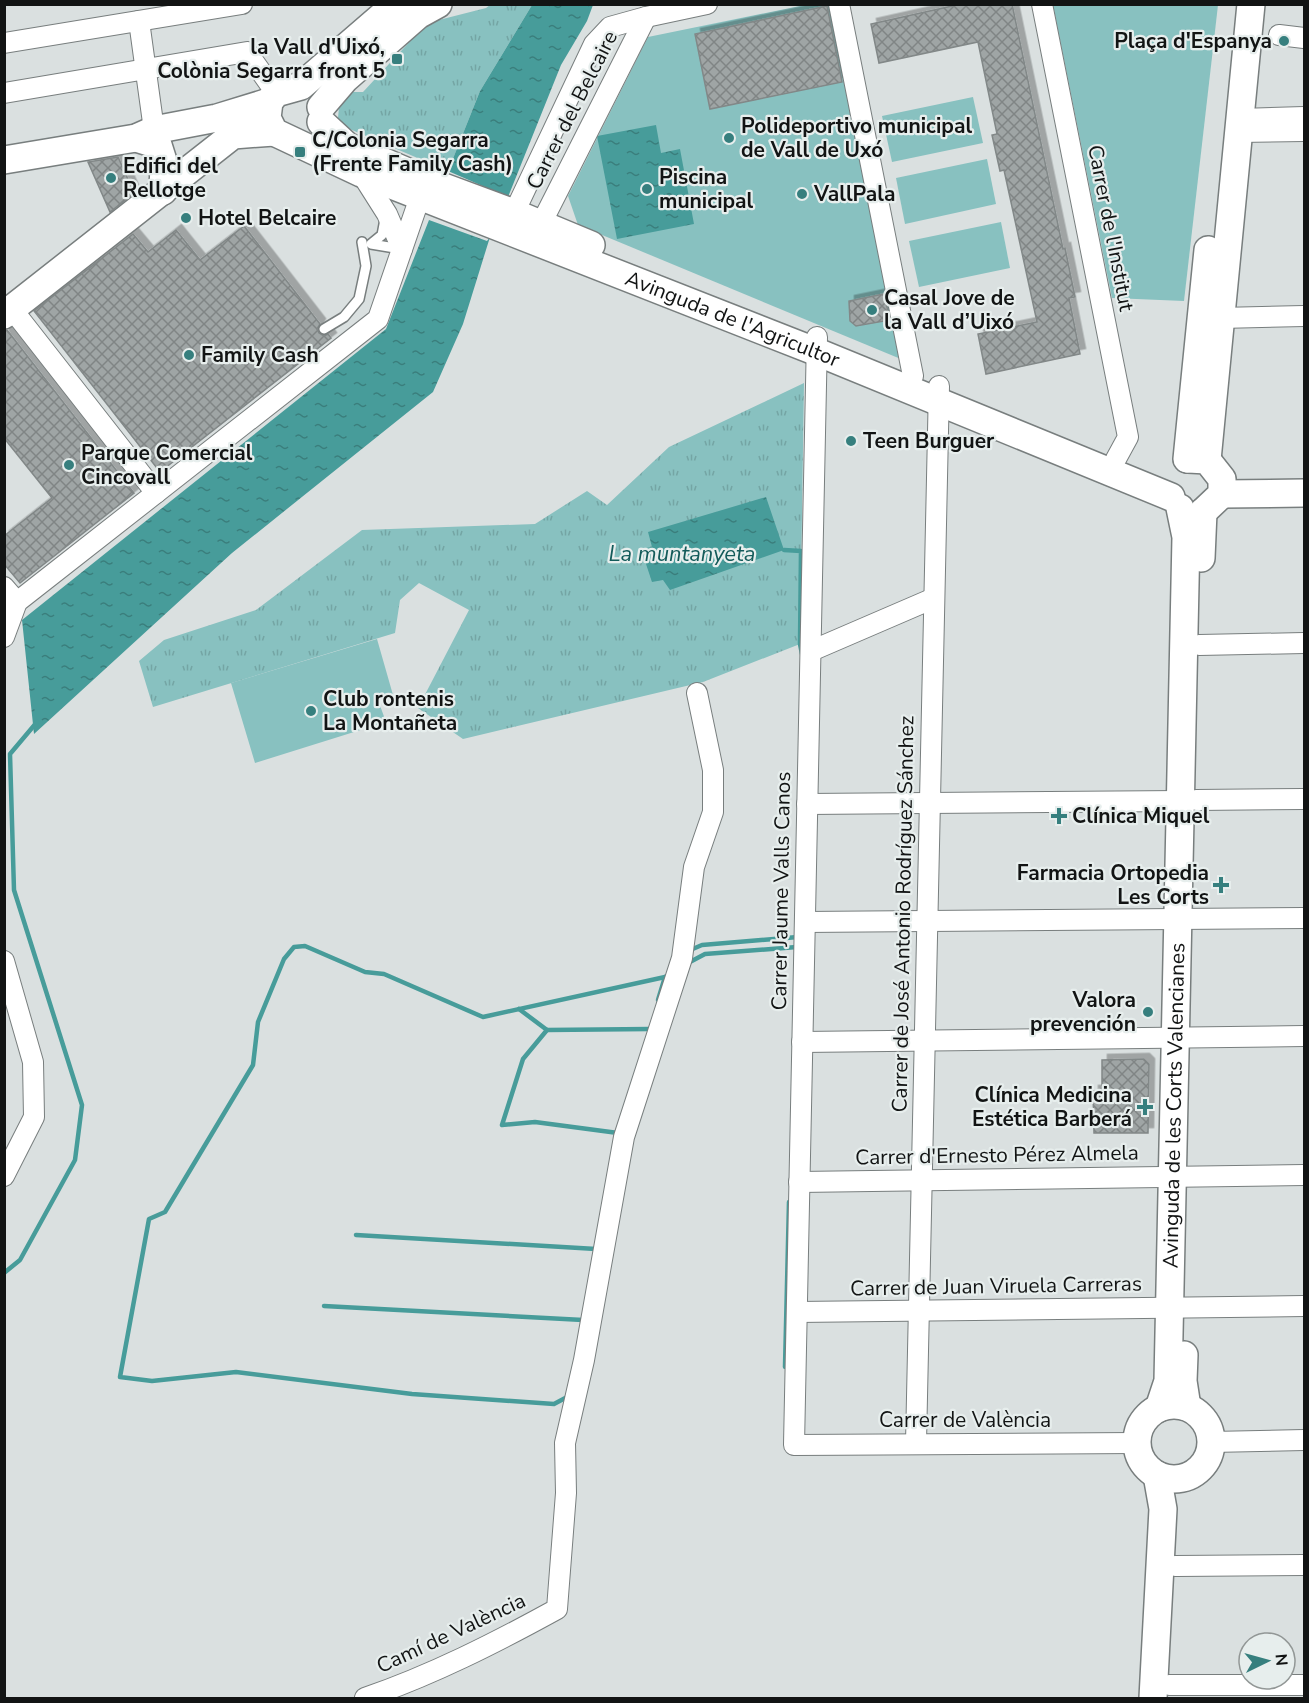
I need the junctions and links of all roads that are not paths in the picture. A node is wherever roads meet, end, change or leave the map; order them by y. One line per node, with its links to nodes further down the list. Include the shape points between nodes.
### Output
1 (242, 4): 10 (street)
2 (396, 4): 16 (street)
3 (438, 4): 17 (street, via 418,15 345,79)
4 (707, 4): 9 (street, Carrer del Belcaire)
5 (839, 4): 39 (street)
6 (1042, 4): 41 (street, Carrer de l'Institut, via 1128,437)
7 (1234, 4): 20 (street)
8 (1251, 4): 20 (street)
9 (646, 16): 30 (street, Carrer del Belcaire, via 610,27 594,44); 31 (street, Carrer del Belcaire)
10 (139, 21): 13 (street); 14 (street)
11 (1279, 35): 12 (street)
12 (1305, 38)
13 (4, 43)
14 (146, 69): 15 (street); 16 (street, via 247,52); 23 (street)
15 (4, 93)
16 (282, 94): 17 (street, via 314,93); 19 (street); 22 (street, via 267,118)
17 (321, 115): 22 (street, via 310,135); 29 (street, Avinguda de l'Agricultor, via 347,146)
18 (1305, 117): 20 (street)
19 (217, 118): 23 (street); 25 (street)
20 (1230, 126): 21 (street); 36 (street, Avinguda de les Corts Valencianes)
21 (1305, 131)
22 (284, 136): 24 (street, via 233,135); 27 (street, Avinguda de l'Agricultor)
23 (149, 138): 25 (street); 26 (street); 28 (street, via 164,164)
24 (215, 148): 25 (street); 28 (street)
25 (188, 151): 28 (street)
26 (4, 160)
27 (361, 173): 29 (street, Avinguda de l'Agricultor); 33 (street, via 387,214)
28 (163, 190): 34 (street)
29 (430, 195): 30 (street, Avinguda de l'Agricultor); 33 (street)
30 (505, 217): 31 (street, Avinguda de l'Agricultor); 38 (street, Avinguda de l'Agricultor)
31 (541, 224): 38 (street, Avinguda de l'Agricultor)
32 (362, 242): 37 (lane, via 366,266 359,299 344,317)
33 (402, 249): 44 (street, via 378,319 177,472)
34 (8, 312): 44 (street)
35 (1305, 316): 36 (street)
36 (1211, 318): 43 (street, Avinguda de les Corts Valencianes)
37 (324, 329)
38 (817, 345): 39 (street, Avinguda de l'Agricultor); 40 (street, Avinguda de l'Agricultor); 52 (street, Carrer Jaume Valls Canos)
39 (913, 376): 40 (street, Avinguda de l'Agricultor)
40 (939, 394): 41 (street, Avinguda de l'Agricultor); 43 (street, Avinguda de l'Agricultor); 47 (street, Carrer de José Antonio Rodríguez Sánchez)
41 (1116, 459): 43 (street, Avinguda de l'Agricultor)
42 (1305, 477): 43 (street, Avinguda de l'Agricultor)
43 (1195, 486): 45 (street, Avinguda de l'Agricultor); 51 (street, Avinguda de les Corts Valencianes)
44 (156, 493): 48 (street)
45 (1305, 493)
46 (4, 587): 48 (street)
47 (934, 598): 52 (street); 56 (street, Carrer de José Antonio Rodríguez Sánchez)
48 (17, 603): 49 (street)
49 (4, 637)
50 (1305, 643): 51 (street)
51 (1191, 645): 55 (street, Avinguda de les Corts Valencianes)
52 (811, 651): 57 (street, Carrer Jaume Valls Canos)
53 (697, 693): 89 (street, Camí de València, via 713,770 713,812 694,867 682,958 624,1137 565,1443 566,1492 557,1609 492,1645 404,1685)
54 (1305, 799): 55 (street)
55 (1188, 800): 56 (street); 59 (street, Avinguda de les Corts Valencianes)
56 (930, 803): 57 (street); 60 (street, Carrer de José Antonio Rodríguez Sánchez)
57 (807, 804): 61 (street, Carrer Jaume Valls Canos)
58 (1305, 918): 59 (street)
59 (1186, 919): 60 (street); 64 (street, Avinguda de les Corts Valencianes)
60 (927, 921): 61 (street); 65 (street, Carrer de José Antonio Rodríguez Sánchez)
61 (805, 922): 66 (street, Carrer Jaume Valls Canos)
62 (4, 961): 68 (street, via 33,1062 34,1117)
63 (1305, 1036): 64 (street)
64 (1183, 1037): 65 (street); 69 (street, Avinguda de les Corts Valencianes)
65 (925, 1040): 66 (street); 70 (street, Carrer de José Antonio Rodríguez Sánchez)
66 (802, 1042): 71 (street, Carrer Jaume Valls Canos)
67 (1305, 1174): 69 (street, Carrer d'Ernesto Pérez Almela)
68 (4, 1176)
69 (1180, 1176): 70 (street, Carrer d'Ernesto Pérez Almela); 73 (street, Avinguda de les Corts Valencianes)
70 (921, 1180): 71 (street, Carrer d'Ernesto Pérez Almela); 74 (street, Carrer de José Antonio Rodríguez Sánchez)
71 (799, 1182): 75 (street, Carrer Jaume Valls Canos)
72 (1305, 1306): 73 (street, Carrer de Juan Viruela Carreras)
73 (1177, 1308): 74 (street, Carrer de Juan Viruela Carreras); 76 (street, Avinguda de les Corts Valencianes); 77 (street, Avinguda de les Corts Valencianes, via 1168,1381)
74 (918, 1311): 75 (street, Carrer de Juan Viruela Carreras); 80 (street, Carrer de José Antonio Rodríguez Sánchez)
75 (797, 1312): 82 (street, Carrer Jaume Valls Canos)
76 (1187, 1407): 77 (street); 79 (street, via 1200,1415)
77 (1159, 1408): 81 (street, via 1143,1422)
78 (1305, 1440): 79 (street)
79 (1211, 1442): 84 (street, via 1204,1465)
80 (916, 1443): 81 (street, Carrer de València); 82 (street, Carrer de València)
81 (1137, 1443): 83 (street, via 1140,1458)
82 (794, 1445)
83 (1156, 1475): 84 (street); 88 (street, via 1163,1509)
84 (1184, 1478): 86 (street)
85 (1305, 1565): 86 (street)
86 (1175, 1566): 88 (street)
87 (1305, 1684): 88 (street)
88 (1163, 1694)
89 (365, 1698)

